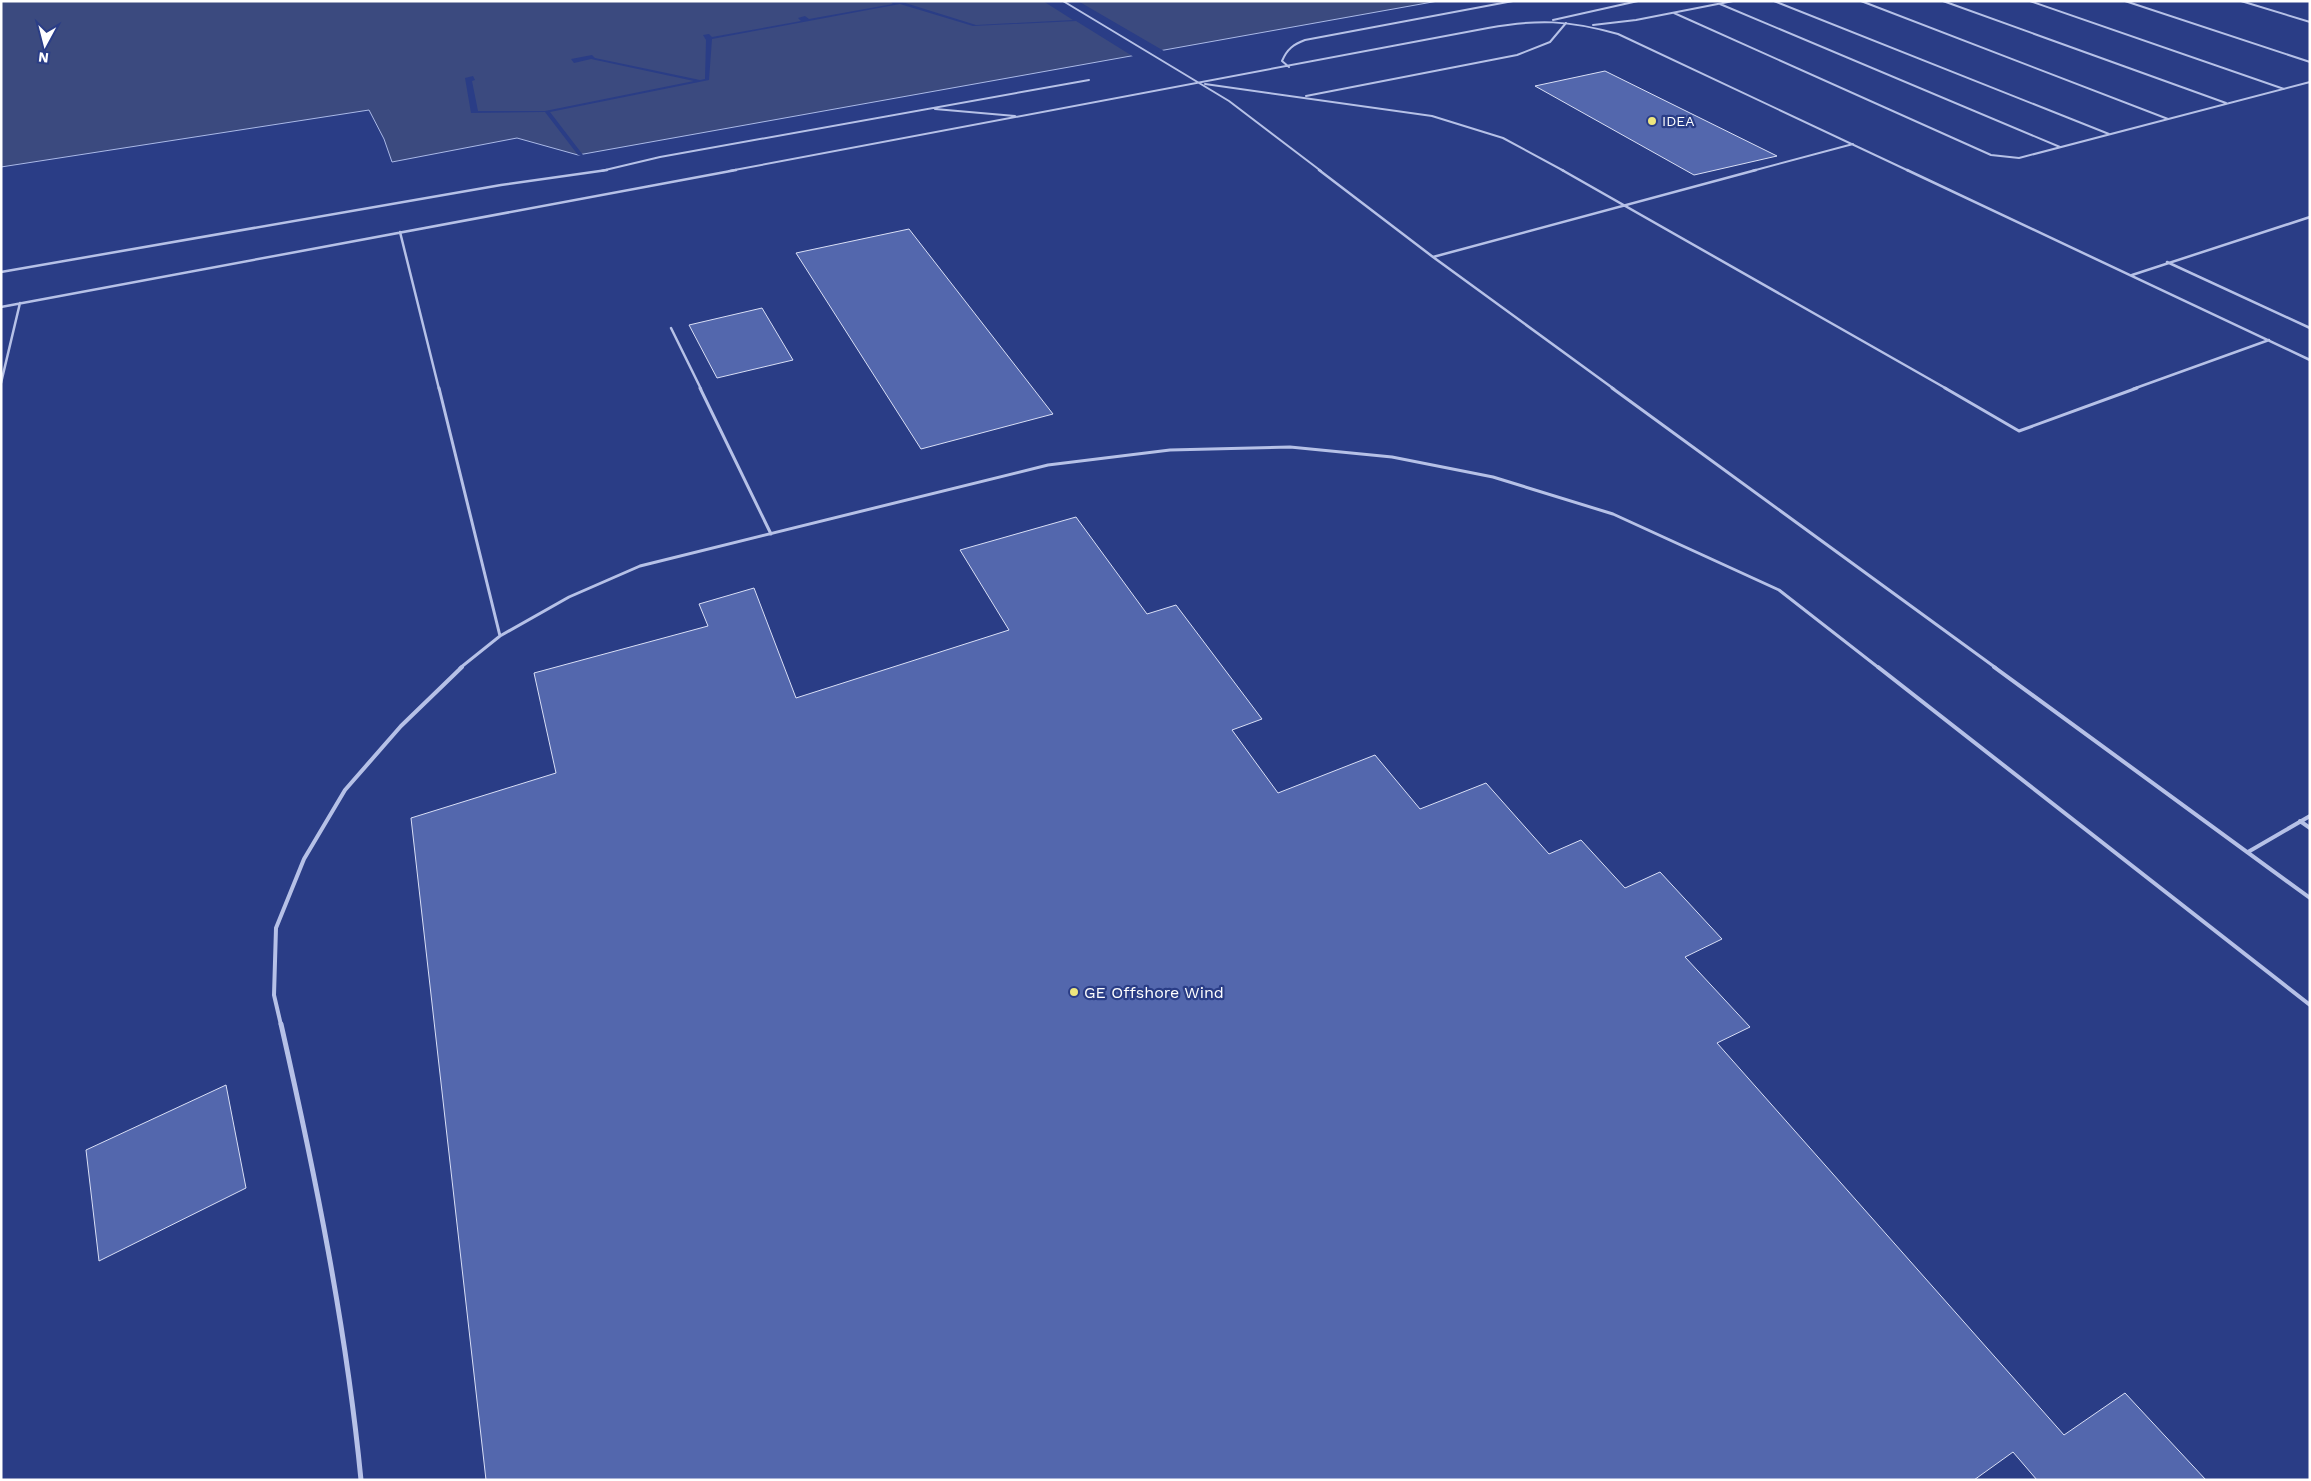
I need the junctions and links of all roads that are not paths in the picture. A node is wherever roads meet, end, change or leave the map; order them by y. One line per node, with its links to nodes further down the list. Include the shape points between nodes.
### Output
1 (1063, 1): 21 (lane)
2 (1513, 1): 18 (lane, via 1295,43 1284,52 1282,61)
3 (1638, 1): 13 (lane)
4 (1734, 1): 11 (lane)
5 (1774, 1): 28 (lane)
6 (1861, 1): 27 (lane)
7 (1943, 1): 24 (lane)
8 (2030, 1): 22 (lane)
9 (2125, 1): 17 (lane)
10 (2241, 1): 14 (lane)
11 (1720, 4): 12 (lane); 30 (lane)
12 (1674, 13): 16 (lane); 30 (lane, via 1991,156 2019,158)
13 (1550, 21): 15 (lane); 18 (lane, via 1500,25)
14 (2310, 22)
15 (1566, 23): 16 (lane); 23 (lane, via 1550,42 1517,56)
16 (1589, 26): 29 (lane, via 1618,34)
17 (2310, 62)
18 (1289, 67): 21 (lane)
19 (1089, 80): 25 (lane)
20 (2310, 82): 22 (lane)
21 (1201, 83): 23 (lane); 26 (lane); 34 (lane)
22 (2284, 89): 24 (lane)
23 (1301, 97): 31 (lane, via 1432,116 1503,138)
24 (2228, 104): 27 (lane)
25 (928, 109): 26 (lane); 36 (lane, via 660,157 594,173 501,185)
26 (1018, 117): 33 (lane)
27 (2168, 119): 28 (lane)
28 (2109, 134): 30 (lane)
29 (1853, 144): 31 (lane); 37 (lane)
30 (2060, 147)
31 (1627, 205): 34 (lane); 42 (lane, via 2019,431)
32 (2310, 217): 35 (lane)
33 (400, 232): 38 (lane); 46 (lane)
34 (1434, 257): 50 (lane)
35 (2167, 262): 37 (lane); 41 (lane)
36 (1, 272)
37 (2132, 275): 42 (lane)
38 (20, 303): 39 (lane); 44 (lane)
39 (1, 307)
40 (671, 328): 45 (lane)
41 (2310, 328)
42 (2269, 340): 43 (lane)
43 (2310, 360)
44 (1, 383)
45 (771, 534): 46 (lane, via 640,566 569,597); 52 (lane, via 1048,465 1170,450 1290,447 1392,457 1502,480 1613,514 1779,590)
46 (500, 636): 53 (lane, via 447,679 345,790 304,859 276,928 274,995 307,1139 353,1396)
47 (2310, 816): 48 (lane)
48 (2300, 821): 49 (lane); 50 (lane)
49 (2310, 828)
50 (2248, 852): 51 (lane)
51 (2310, 898)
52 (2310, 1005)
53 (361, 1480)

